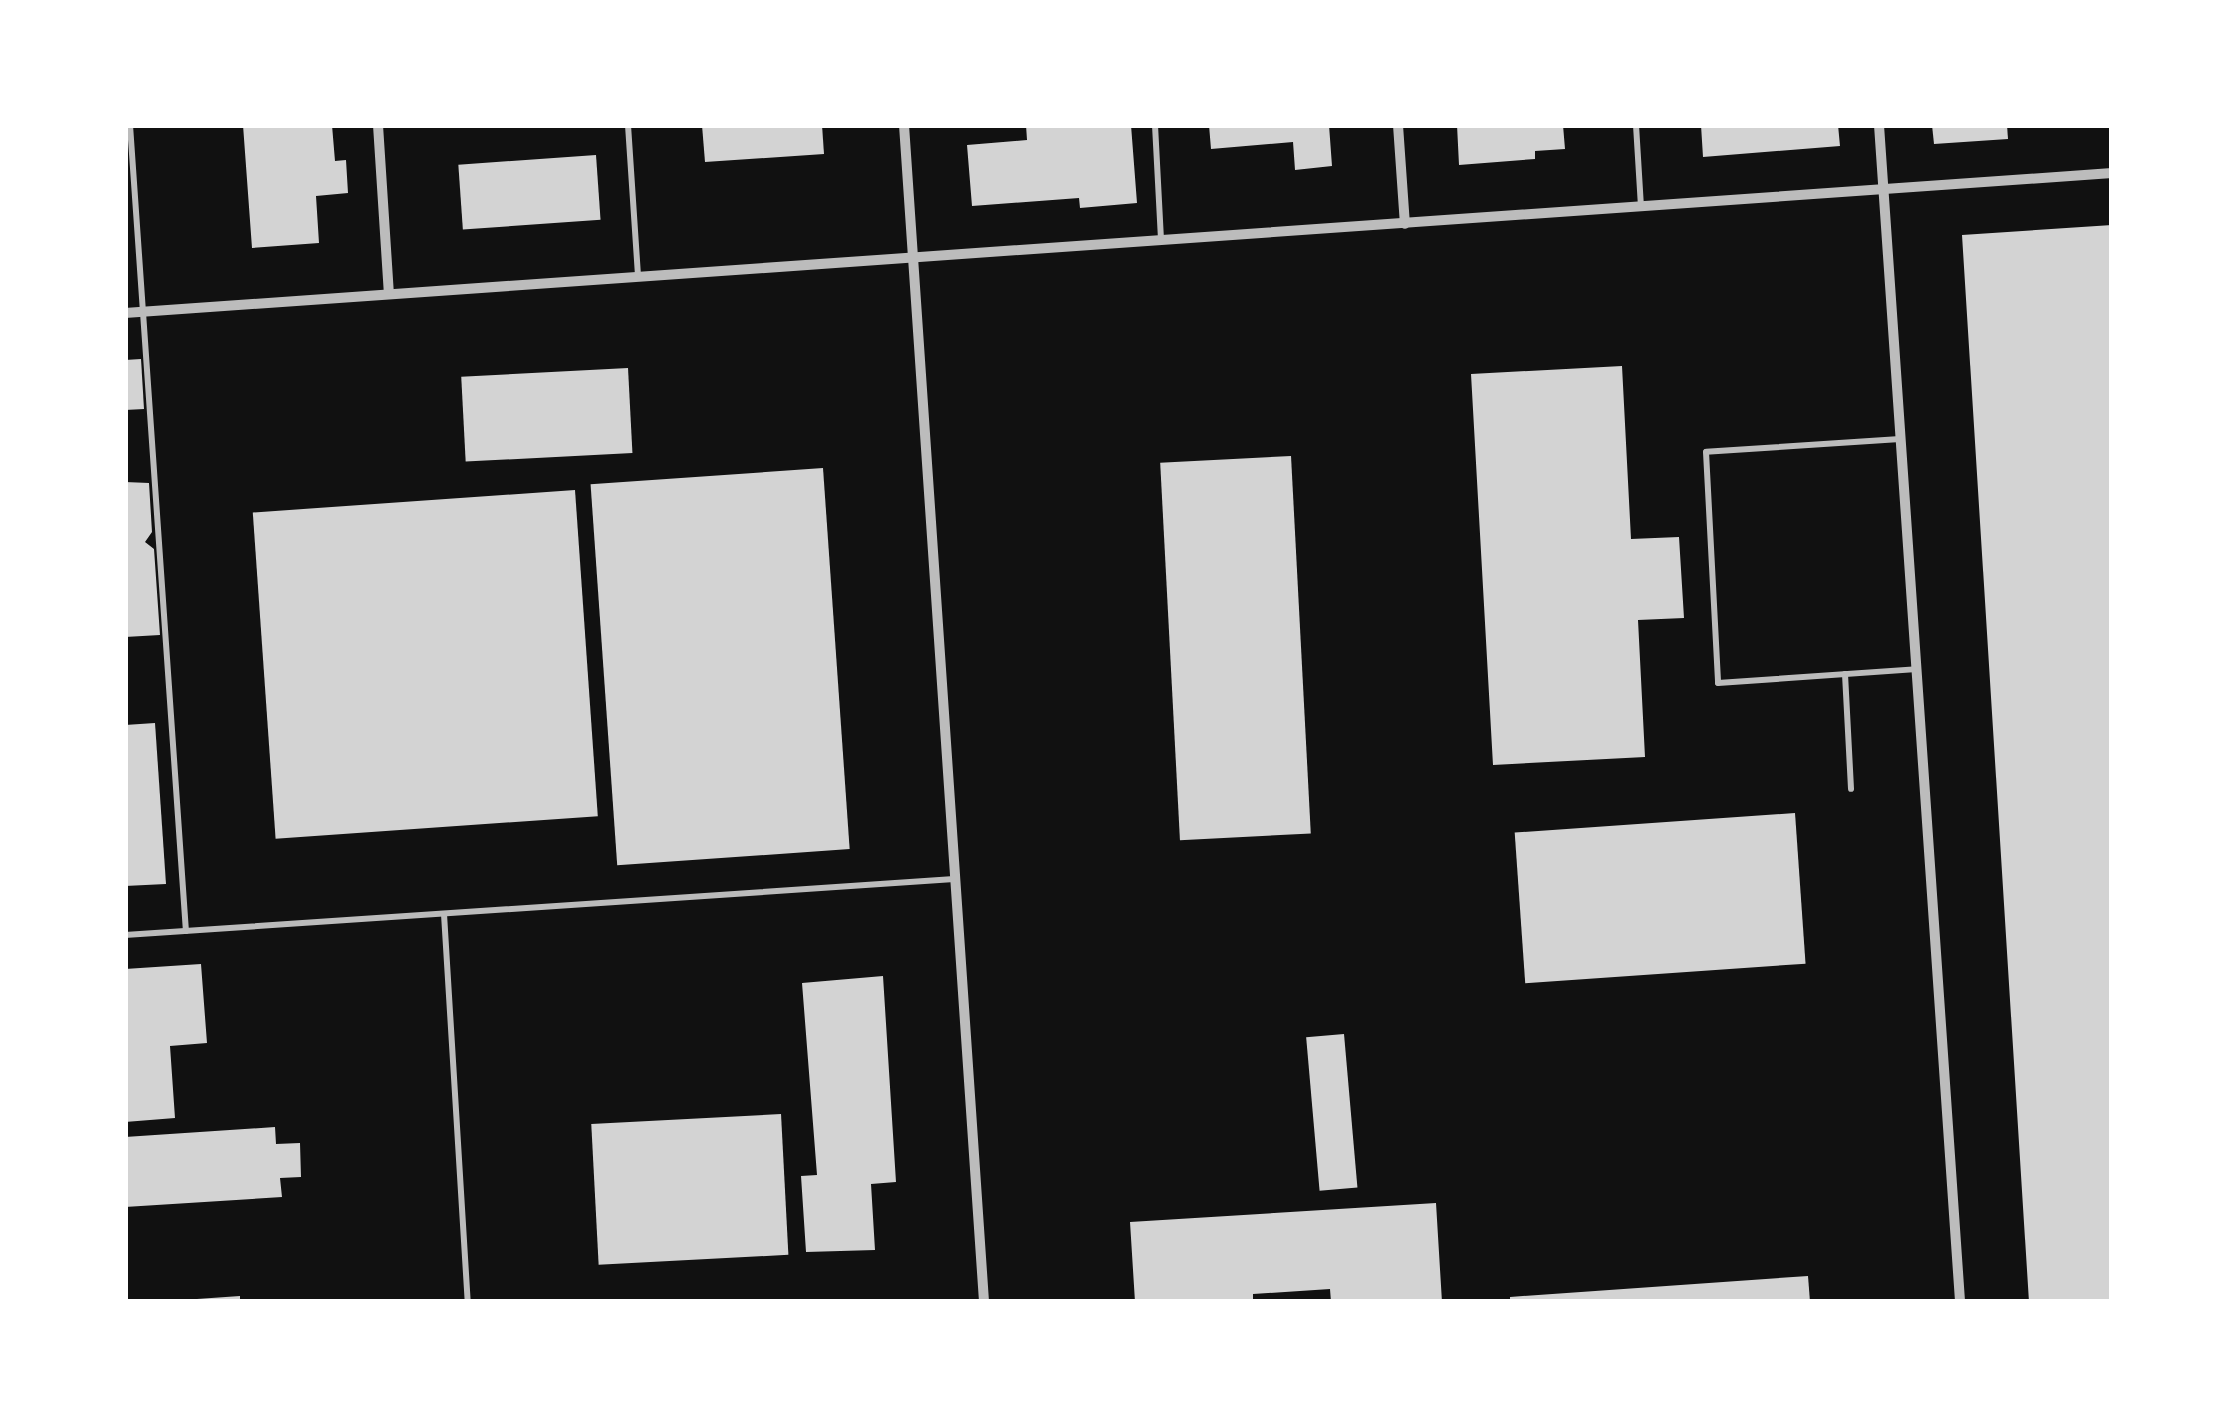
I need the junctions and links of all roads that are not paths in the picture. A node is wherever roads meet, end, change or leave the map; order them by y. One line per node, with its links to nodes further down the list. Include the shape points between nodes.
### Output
1 (130, 125): 17 (lane)
2 (378, 125): 16 (street)
3 (628, 125): 15 (lane)
4 (904, 125): 14 (street)
5 (1154, 125): 13 (lane)
6 (1398, 125): 12 (street)
7 (1636, 125): 11 (lane)
8 (1879, 125): 10 (street)
9 (2112, 173): 10 (street)
10 (1884, 190): 11 (street); 19 (street)
11 (1641, 207): 12 (street)
12 (1405, 224): 13 (street)
13 (1162, 241): 14 (street)
14 (913, 257): 15 (street); 23 (street)
15 (638, 275): 16 (street)
16 (389, 294): 17 (street)
17 (145, 311): 18 (street); 25 (lane)
18 (125, 313)
19 (1901, 439): 20 (street); 21 (lane, via 1706,452 1718,682)
20 (1917, 669): 21 (lane); 29 (street)
21 (1845, 674): 22 (lane)
22 (1851, 789)
23 (954, 879): 24 (lane); 28 (street)
24 (444, 914): 25 (lane); 27 (lane)
25 (186, 931): 26 (lane)
26 (125, 936)
27 (468, 1302)
28 (984, 1302)
29 (1960, 1302)

